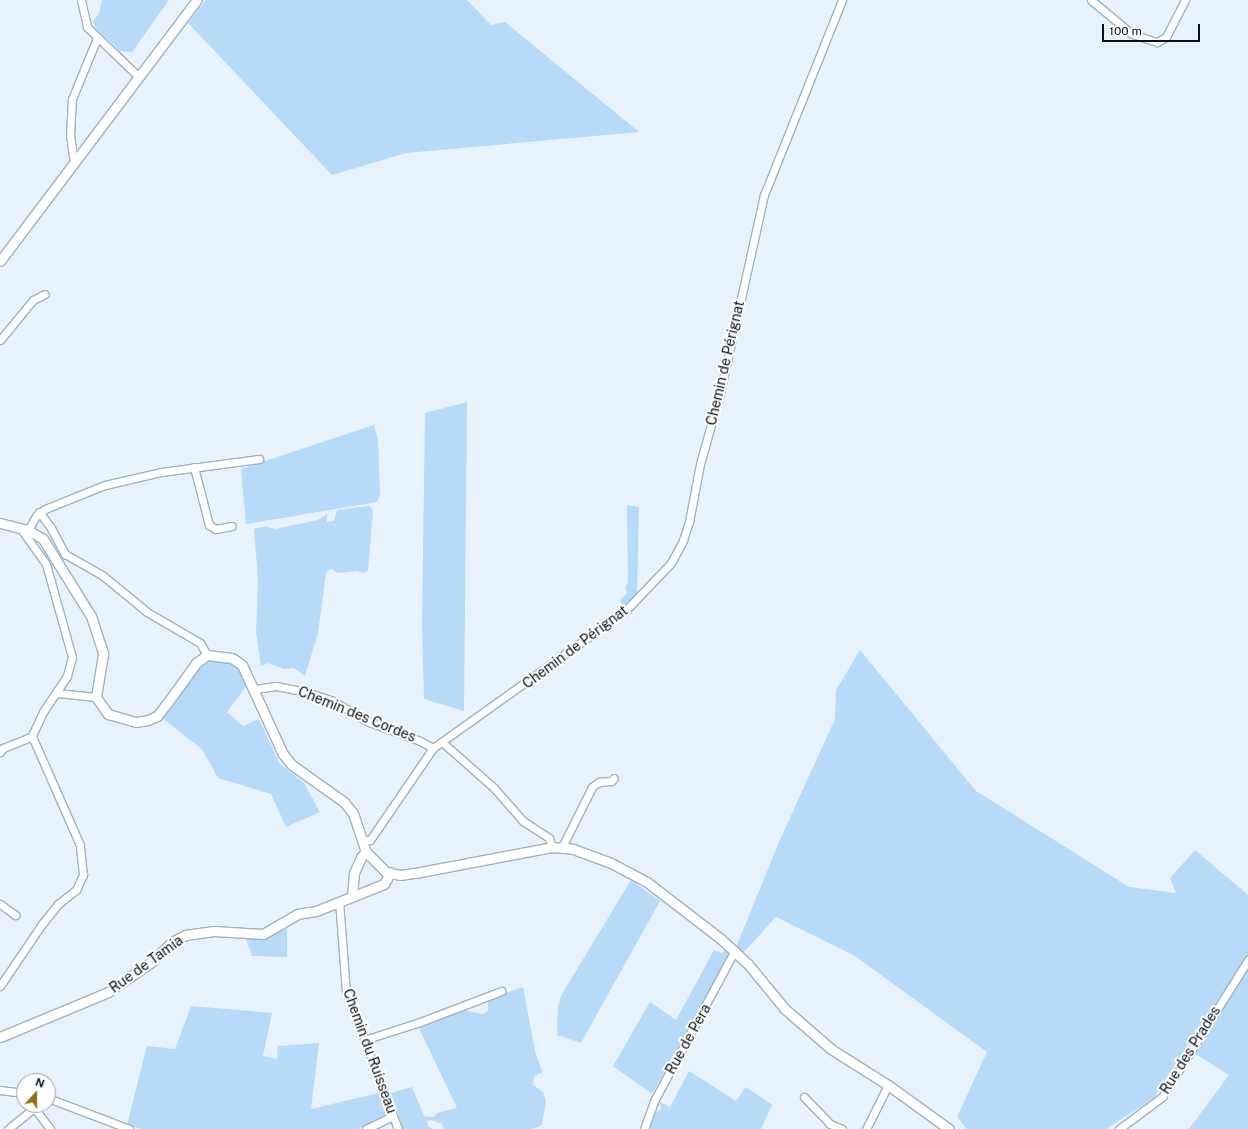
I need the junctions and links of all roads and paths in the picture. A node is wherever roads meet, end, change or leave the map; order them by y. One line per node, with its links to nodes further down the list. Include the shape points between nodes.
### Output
1 (81, 0): 6 (street, via 87,27)
2 (197, 0): 7 (street)
3 (842, 0): 23 (street, Chemin de Pérignat, via 764,194 720,393 700,464 689,522 671,563 625,611)
4 (1090, 0): 5 (street, via 1132,34 1157,42 1166,37)
5 (1185, 0)
6 (97, 38): 7 (street); 8 (street, via 72,99 70,136)
7 (138, 76): 8 (street)
8 (74, 163): 9 (street)
9 (0, 262)
10 (45, 294): 11 (street, via 33,300)
11 (0, 340)
12 (259, 459): 13 (street)
13 (194, 467): 14 (street, via 142,476 105,486); 16 (street, via 210,525 216,529)
14 (39, 512): 17 (street); 18 (street, via 65,554 102,575 147,612 200,643)
15 (0, 523): 17 (street)
16 (232, 526)
17 (25, 529): 20 (street, via 46,564 72,657 67,676); 21 (street, via 43,539 91,616 103,654)
18 (207, 655): 19 (street, via 227,657 242,665); 21 (street, via 183,678 157,716 148,720 136,722 108,714)
19 (255, 689): 24 (street, Chemin des Cordes, via 276,686 307,692); 27 (street, via 283,754 292,765 344,802 353,813)
20 (57, 692): 21 (street); 22 (street, via 43,712)
21 (96, 697)
22 (32, 736): 25 (street, via 3,748); 38 (street, via 80,845 82,875 76,890 58,904 42,924)
23 (442, 742): 24 (street, Chemin de Pérignat); 28 (street, via 490,784 523,821 549,838)
24 (433, 748): 27 (street, Chemin de Pérignat, via 370,840)
25 (0, 752)
26 (614, 778): 29 (street, via 592,787)
27 (363, 840): 30 (street)
28 (552, 847): 29 (street); 31 (street, via 415,873)
29 (562, 847): 36 (street, via 611,863 647,882)
30 (366, 852): 31 (street, via 376,865); 32 (street, via 354,873)
31 (390, 873): 32 (street, Rue de Tamia, via 384,884)
32 (352, 896): 33 (street, Rue de Tamia)
33 (339, 901): 40 (street, Rue de Tamia, via 316,911 297,914 263,934 214,931 185,935 172,942 150,964 108,992); 41 (street, Chemin du Ruisseau, via 346,991)
34 (0, 904): 35 (street)
35 (15, 914)
36 (735, 950): 42 (street, via 800,1023 831,1049); 55 (street, Rue de Pera, via 654,1102)
37 (1248, 960): 59 (street, Rue des Prades, via 1162,1097)
38 (0, 986)
39 (501, 991): 41 (street)
40 (0, 1037)
41 (364, 1040): 49 (street, Chemin du Ruisseau)
42 (888, 1085): 57 (street); 58 (street)
43 (0, 1090): 44 (street)
44 (16, 1092)
45 (804, 1098): 56 (street, via 830,1124)
46 (56, 1101): 52 (street)
47 (26, 1113): 50 (street)
48 (38, 1113): 51 (street)
49 (393, 1116): 53 (street); 54 (street, Chemin du Ruisseau)
50 (8, 1129)
51 (50, 1129)
52 (129, 1129)
53 (366, 1129)
54 (398, 1129)
55 (644, 1129)
56 (842, 1129)
57 (866, 1129)
58 (950, 1129)
59 (1119, 1129)

